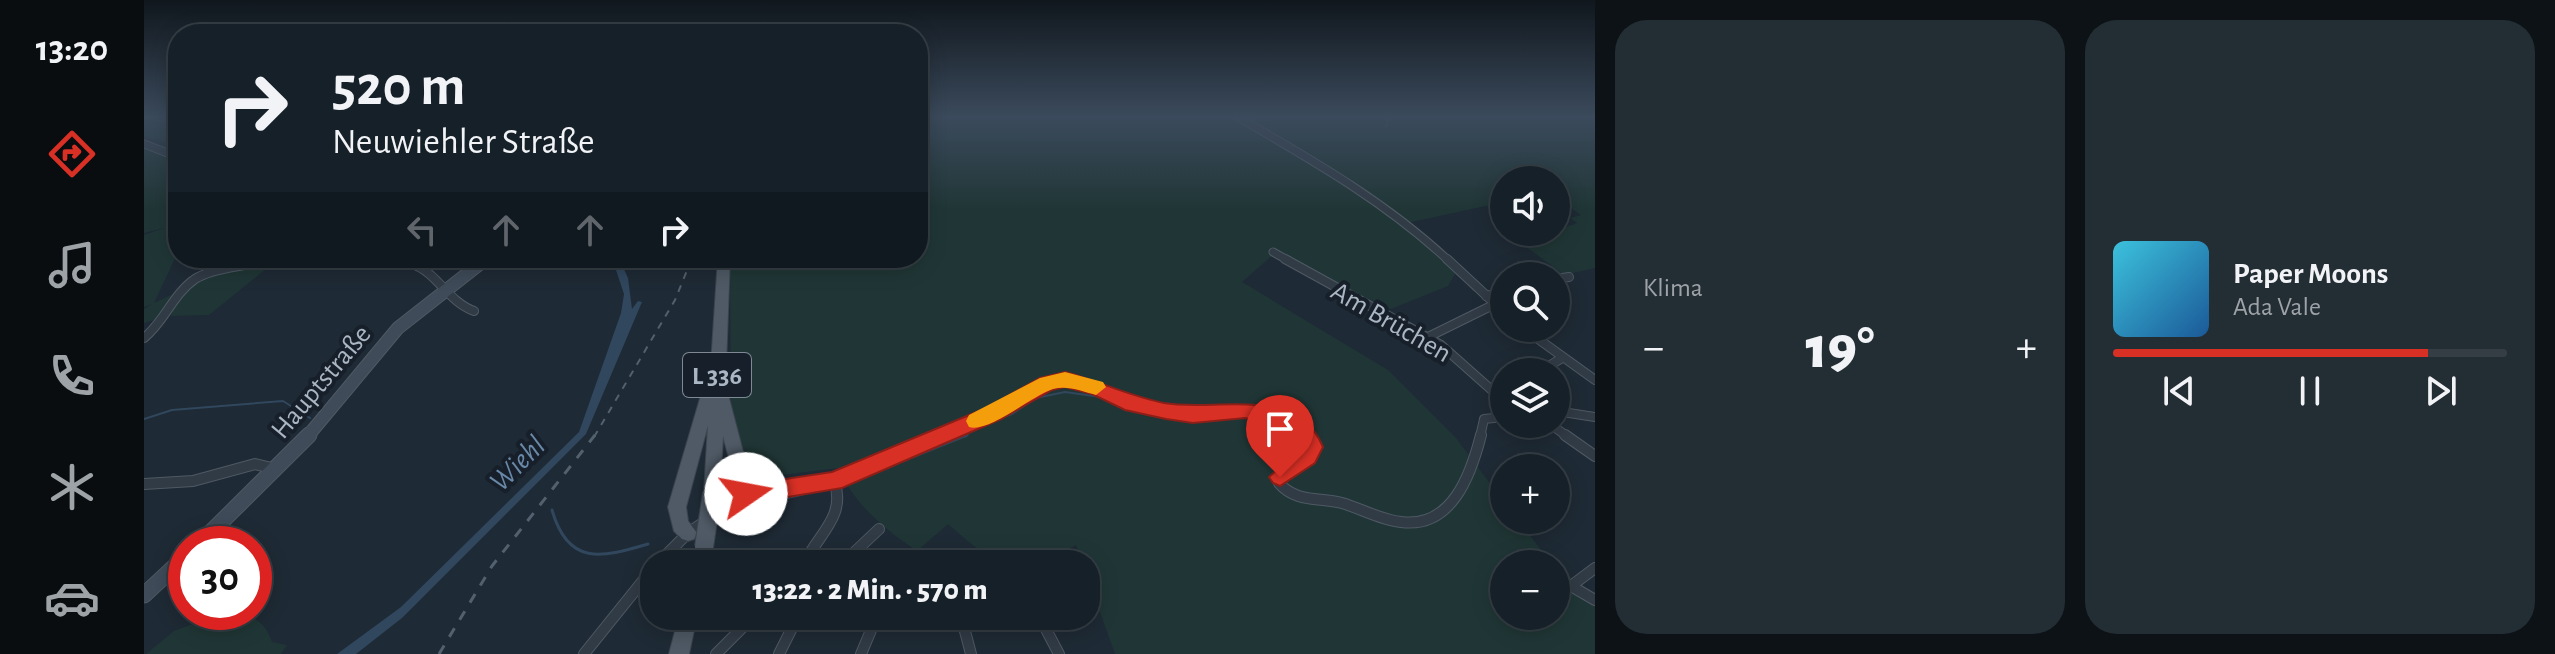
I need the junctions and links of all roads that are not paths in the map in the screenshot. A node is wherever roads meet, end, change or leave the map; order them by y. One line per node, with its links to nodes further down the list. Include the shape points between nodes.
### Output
1 (1290, 148): 10 (street, via 1339,176 1438,251)
2 (1273, 252): 14 (street, Am Brüchen)
3 (225, 268): 7 (street)
4 (420, 268): 8 (street)
5 (475, 268): 8 (street, Hauptstraße)
6 (723, 268): 16 (main road, L 336)
7 (212, 269): 15 (street, via 177,294 166,317)
8 (443, 294): 13 (street); 30 (street, Hauptstraße, via 398,328)
9 (1490, 295): 10 (street)
10 (1486, 296): 11 (street)
11 (1490, 300)
12 (1490, 306): 14 (street)
13 (474, 311)
14 (1428, 337): 22 (street, Am Brüchen)
15 (144, 338)
16 (718, 341): 21 (main road, L 336); 36 (main road, L 336, via 704,415 677,507 680,525)
17 (1541, 342): 18 (street)
18 (1562, 358)
19 (1570, 363): 20 (street)
20 (1595, 380)
21 (718, 387): 33 (main road, L 336); 38 (main road, L 336, bridge)
22 (1490, 387)
23 (1570, 413): 24 (street)
24 (1595, 417)
25 (1490, 418): 31 (street, via 1484,419 1464,485 1440,515 1424,522 1401,523 1339,503 1292,496 1279,483 1280,477 1312,447 1307,434 1274,415 1166,411 1065,380 1047,383 993,413)
26 (1569, 438): 28 (street)
27 (1595, 444): 28 (street)
28 (1585, 450): 29 (street)
29 (1595, 456)
30 (279, 469): 32 (street, via 255,464 193,481); 34 (street, Hauptstraße)
31 (834, 481): 33 (street); 39 (street, via 840,497 837,515)
32 (144, 484)
33 (746, 494): 36 (street)
34 (218, 526)
35 (879, 529): 40 (street)
36 (688, 533): 37 (street)
37 (672, 550)
38 (703, 550)
39 (813, 550)
40 (857, 550)
41 (1595, 568): 45 (street, via 1571,586)
42 (168, 573): 44 (street)
43 (640, 584): 52 (street)
44 (144, 595)
45 (1595, 600)
46 (685, 630): 53 (main road)
47 (740, 630): 54 (street)
48 (791, 630): 55 (street)
49 (871, 630): 56 (street)
50 (965, 630): 57 (street)
51 (1046, 630): 58 (street)
52 (584, 654)
53 (679, 654)
54 (716, 654)
55 (779, 654)
56 (861, 654)
57 (971, 654)
58 (1059, 654)

